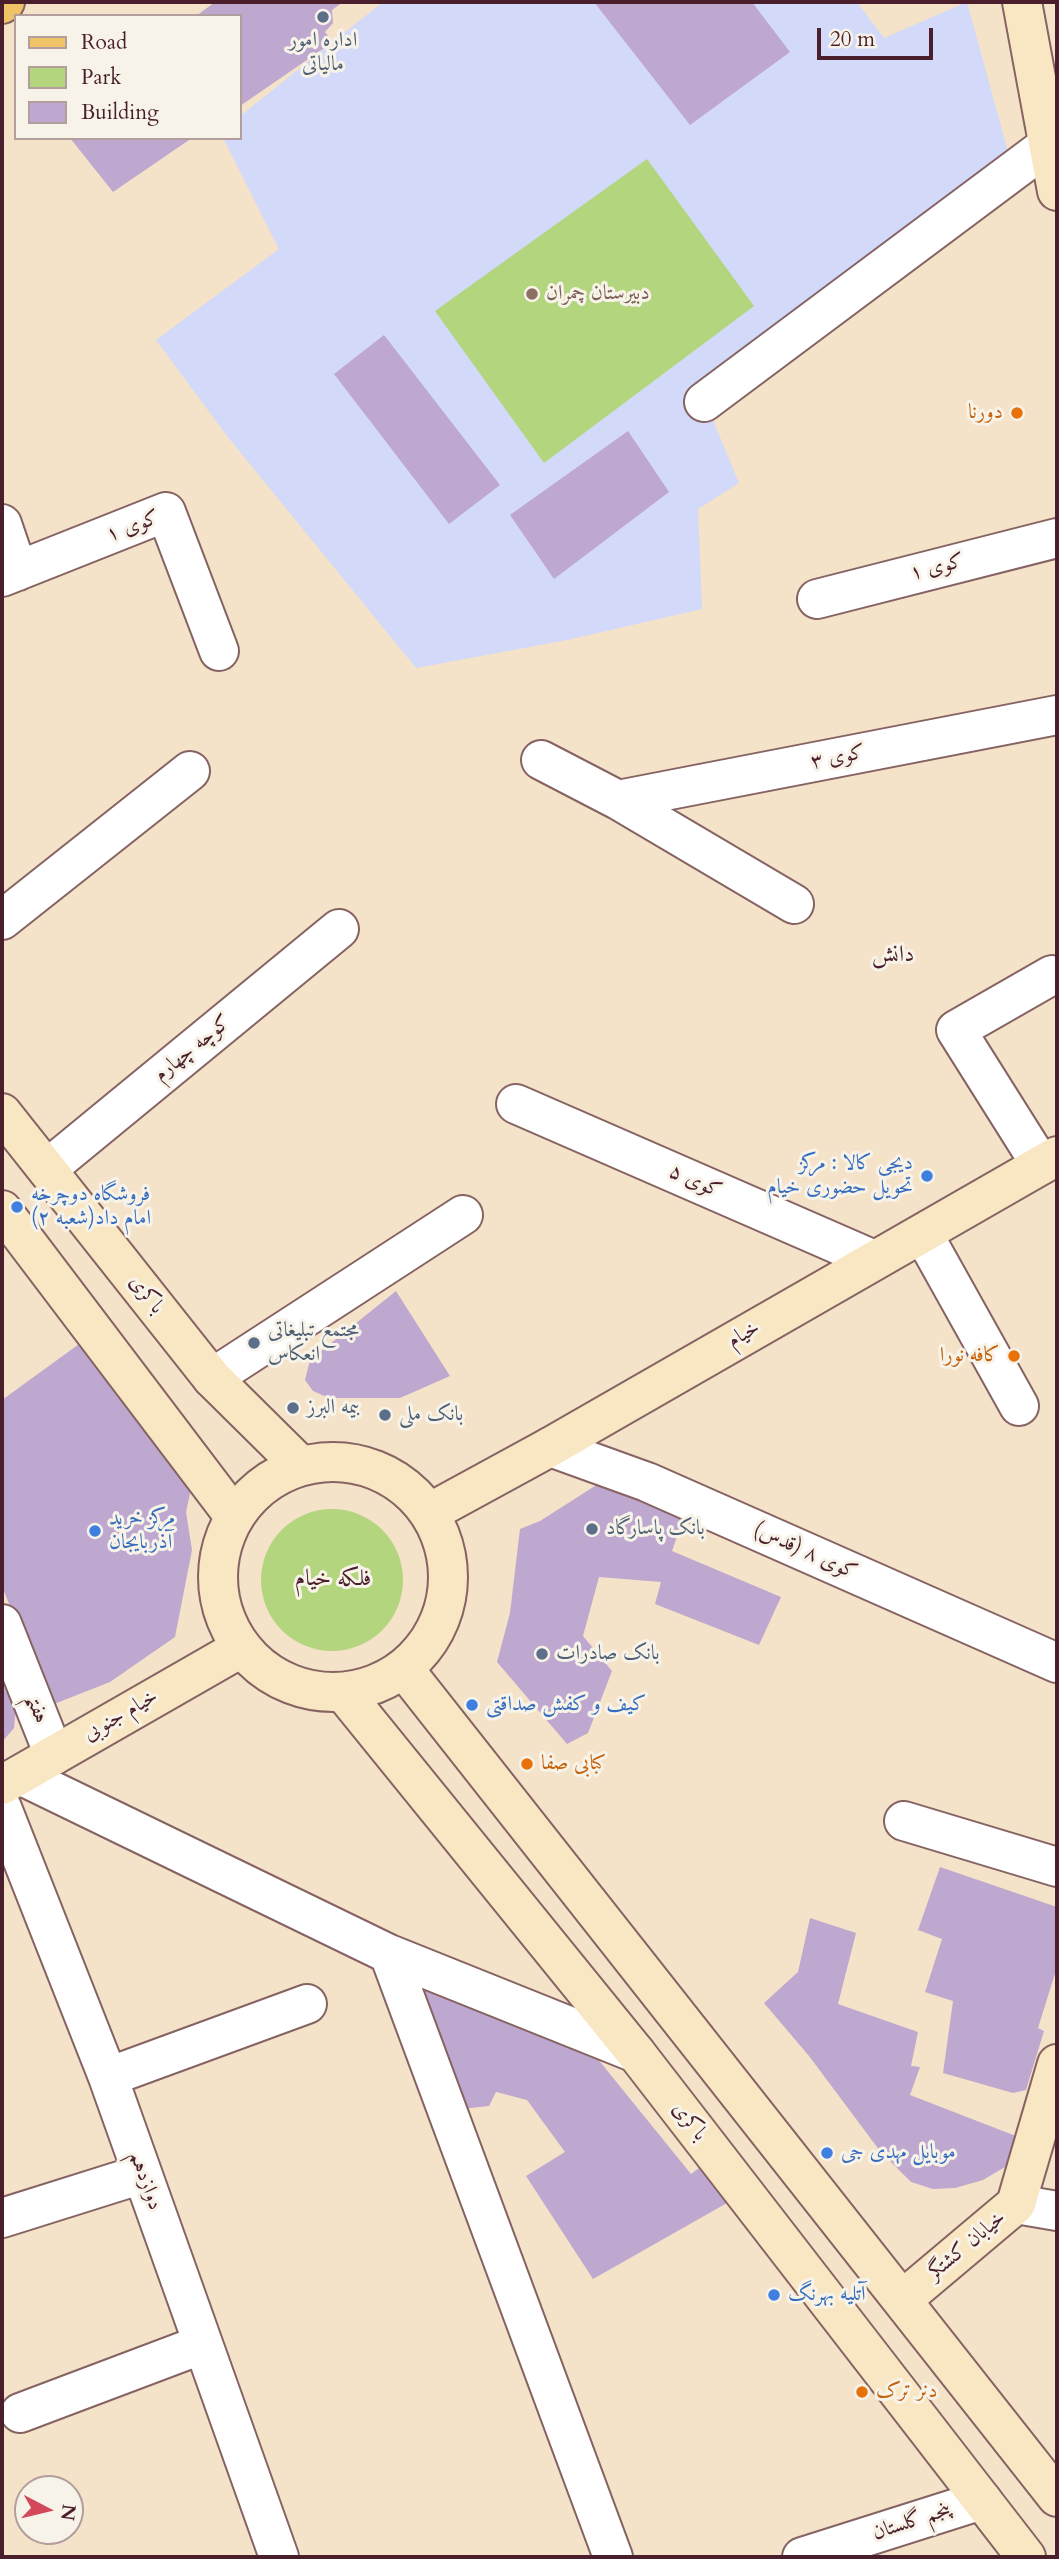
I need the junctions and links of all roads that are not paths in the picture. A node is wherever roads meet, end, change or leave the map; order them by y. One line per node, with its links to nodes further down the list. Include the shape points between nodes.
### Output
1 (1021, 2): 2 (main road)
2 (1047, 88): 3 (main road)
3 (1048, 145): 4 (main road); 5 (street)
4 (1057, 191)
5 (705, 401)
6 (2, 524): 8 (street)
7 (1057, 538): 9 (street, کوی ۱)
8 (10, 574): 10 (street, کوی ۱, via 166,512)
9 (817, 599)
10 (219, 651)
11 (1057, 715): 14 (street, کوی ۳)
12 (541, 760): 14 (street)
13 (190, 771): 16 (street)
14 (618, 800): 15 (street)
15 (794, 904)
16 (2, 920)
17 (339, 929): 22 (street, کوچه چهارم)
18 (1052, 975): 21 (street, via 956,1030)
19 (516, 1104): 26 (street, کوی ۵)
20 (2, 1113): 22 (main road, باکری)
21 (1049, 1160): 25 (main road, خیام)
22 (47, 1169): 27 (main road, باکری)
23 (2, 1210): 32 (main road)
24 (463, 1215): 27 (street)
25 (923, 1234): 26 (main road, خیام); 28 (street)
26 (874, 1260): 29 (main road, خیام)
27 (212, 1378): 30 (main road, باکری)
28 (1019, 1406)
29 (550, 1447): 31 (main road, خیام); 35 (street, کوی ۸ (قدس), via 647,1482)
30 (301, 1466): 31 (main road, via 330,1461 368,1468 410,1491); 32 (main road, via 275,1477)
31 (429, 1513): 36 (main road, via 442,1539 448,1574 444,1610 428,1643)
32 (234, 1516): 34 (main road, via 217,1569 218,1597 226,1624)
33 (2, 1624): 38 (street, هفتم)
34 (241, 1648): 37 (main road, via 260,1668 286,1684 314,1692); 38 (main road, خیام جنوبی)
35 (1057, 1663)
36 (404, 1669): 37 (main road, via 376,1686); 52 (main road)
37 (344, 1693): 45 (main road, باکری)
38 (54, 1755): 39 (main road, خیام جنوبی)
39 (11, 1780): 43 (street)
40 (2, 1808): 47 (street, دوازدهم)
41 (904, 1821): 42 (street)
42 (1057, 1867)
43 (389, 1954): 45 (street); 58 (street)
44 (307, 2004): 47 (street)
45 (636, 2053): 56 (main road, باکری)
46 (1056, 2075): 49 (main road, خیابان کشتگر)
47 (108, 2077): 48 (street, دوازدهم)
48 (142, 2174): 51 (street); 53 (street, دوازدهم)
49 (1016, 2204): 50 (street); 52 (main road, خیابان کشتگر)
50 (1057, 2211)
51 (2, 2218)
52 (902, 2300): 55 (main road)
53 (203, 2344): 54 (street); 57 (street, دوازدهم)
54 (20, 2413)
55 (1057, 2497)
56 (982, 2500): 59 (street, پنجم گلستان); 60 (main road, باکری)
57 (279, 2557)
58 (613, 2557)
59 (802, 2557)
60 (1026, 2557)

